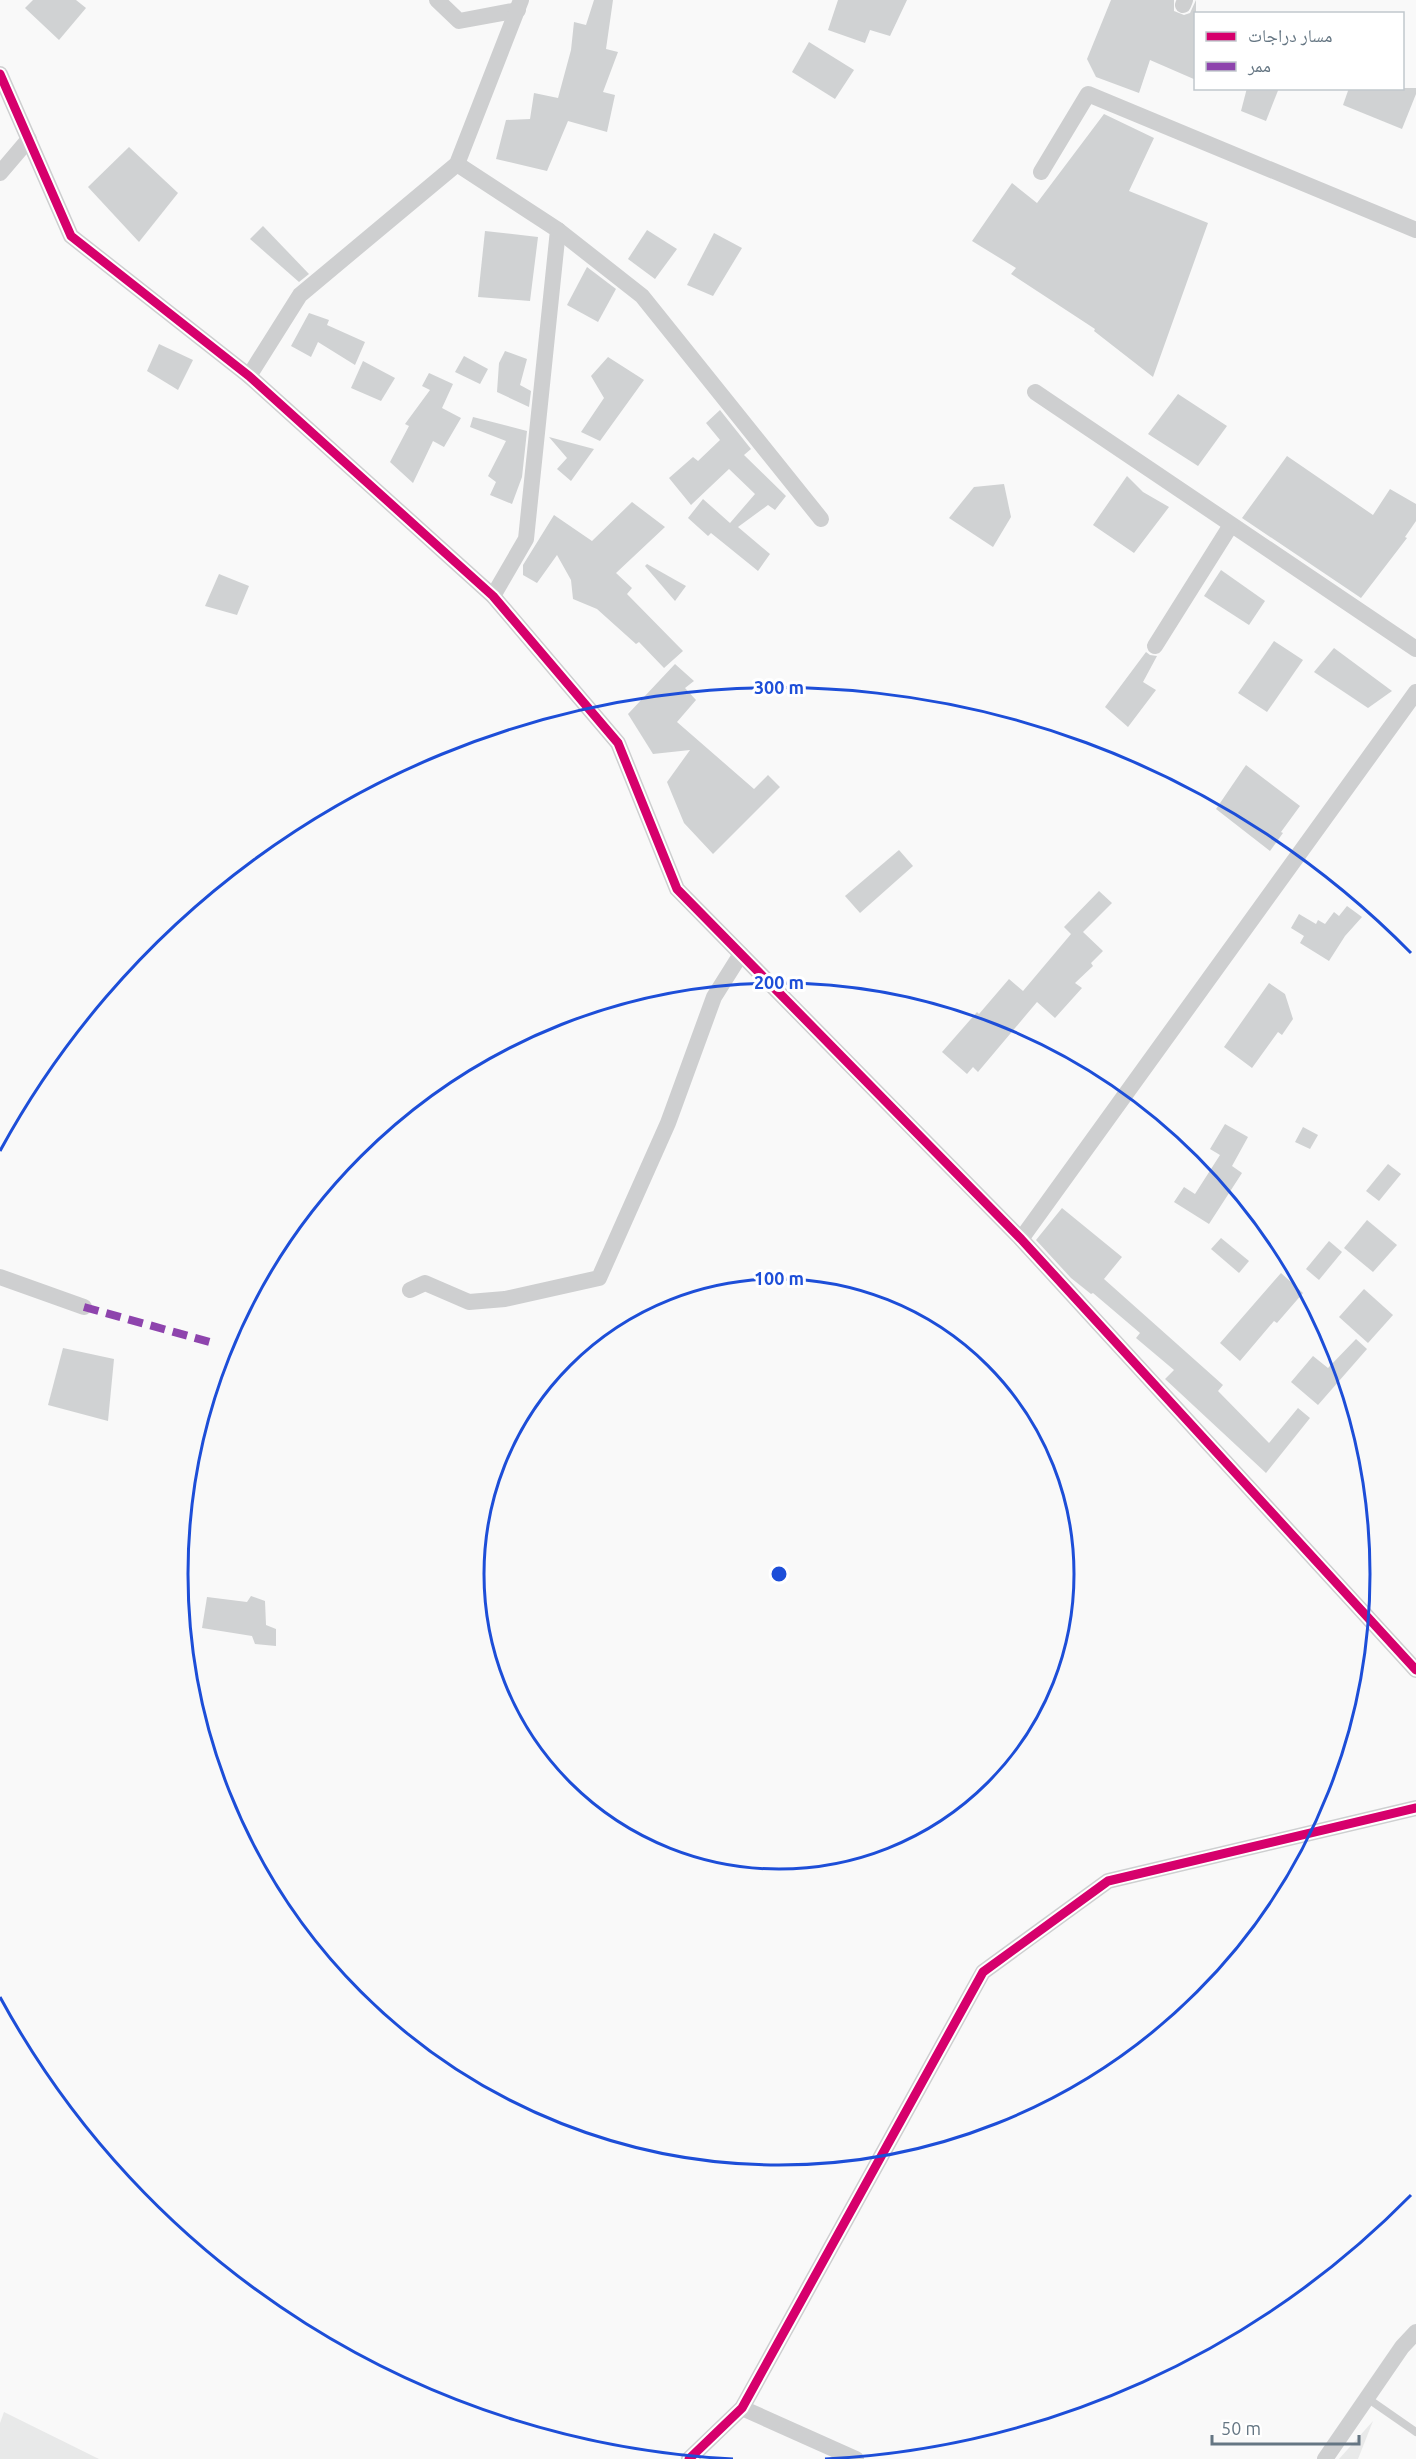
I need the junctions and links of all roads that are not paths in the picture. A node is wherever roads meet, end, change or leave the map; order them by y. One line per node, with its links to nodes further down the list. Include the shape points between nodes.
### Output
1 (437, 0): 2 (street, via 459,21)
2 (520, 5): 5 (street)
3 (0, 74): 4 (street)
4 (29, 139): 7 (street); 10 (street, via 71,236)
5 (457, 164): 8 (street); 10 (street, via 300,295)
6 (1041, 172): 9 (street, via 1088,94)
7 (0, 173)
8 (558, 230): 12 (street, via 642,296); 14 (street, via 526,540)
9 (1416, 230)
10 (249, 376): 14 (street)
11 (1035, 392): 13 (street)
12 (821, 519)
13 (1231, 525): 15 (street); 16 (street)
14 (493, 596): 18 (street, via 618,743 677,889)
15 (1155, 646)
16 (1416, 649)
17 (1416, 692): 19 (street)
18 (741, 954): 19 (street); 21 (street, via 714,997 668,1123 599,1278 505,1299 469,1302 425,1284)
19 (1021, 1239): 23 (street)
20 (0, 1277): 22 (street)
21 (410, 1290)
22 (84, 1307)
23 (1416, 1670)
24 (1416, 1808): 27 (street, via 1108,1881 983,1972)
25 (1416, 2332): 26 (street)
26 (1367, 2398): 28 (lane); 31 (street)
27 (741, 2408): 29 (street); 30 (street)
28 (1416, 2432)
29 (689, 2459)
30 (856, 2459)
31 (1325, 2459)

